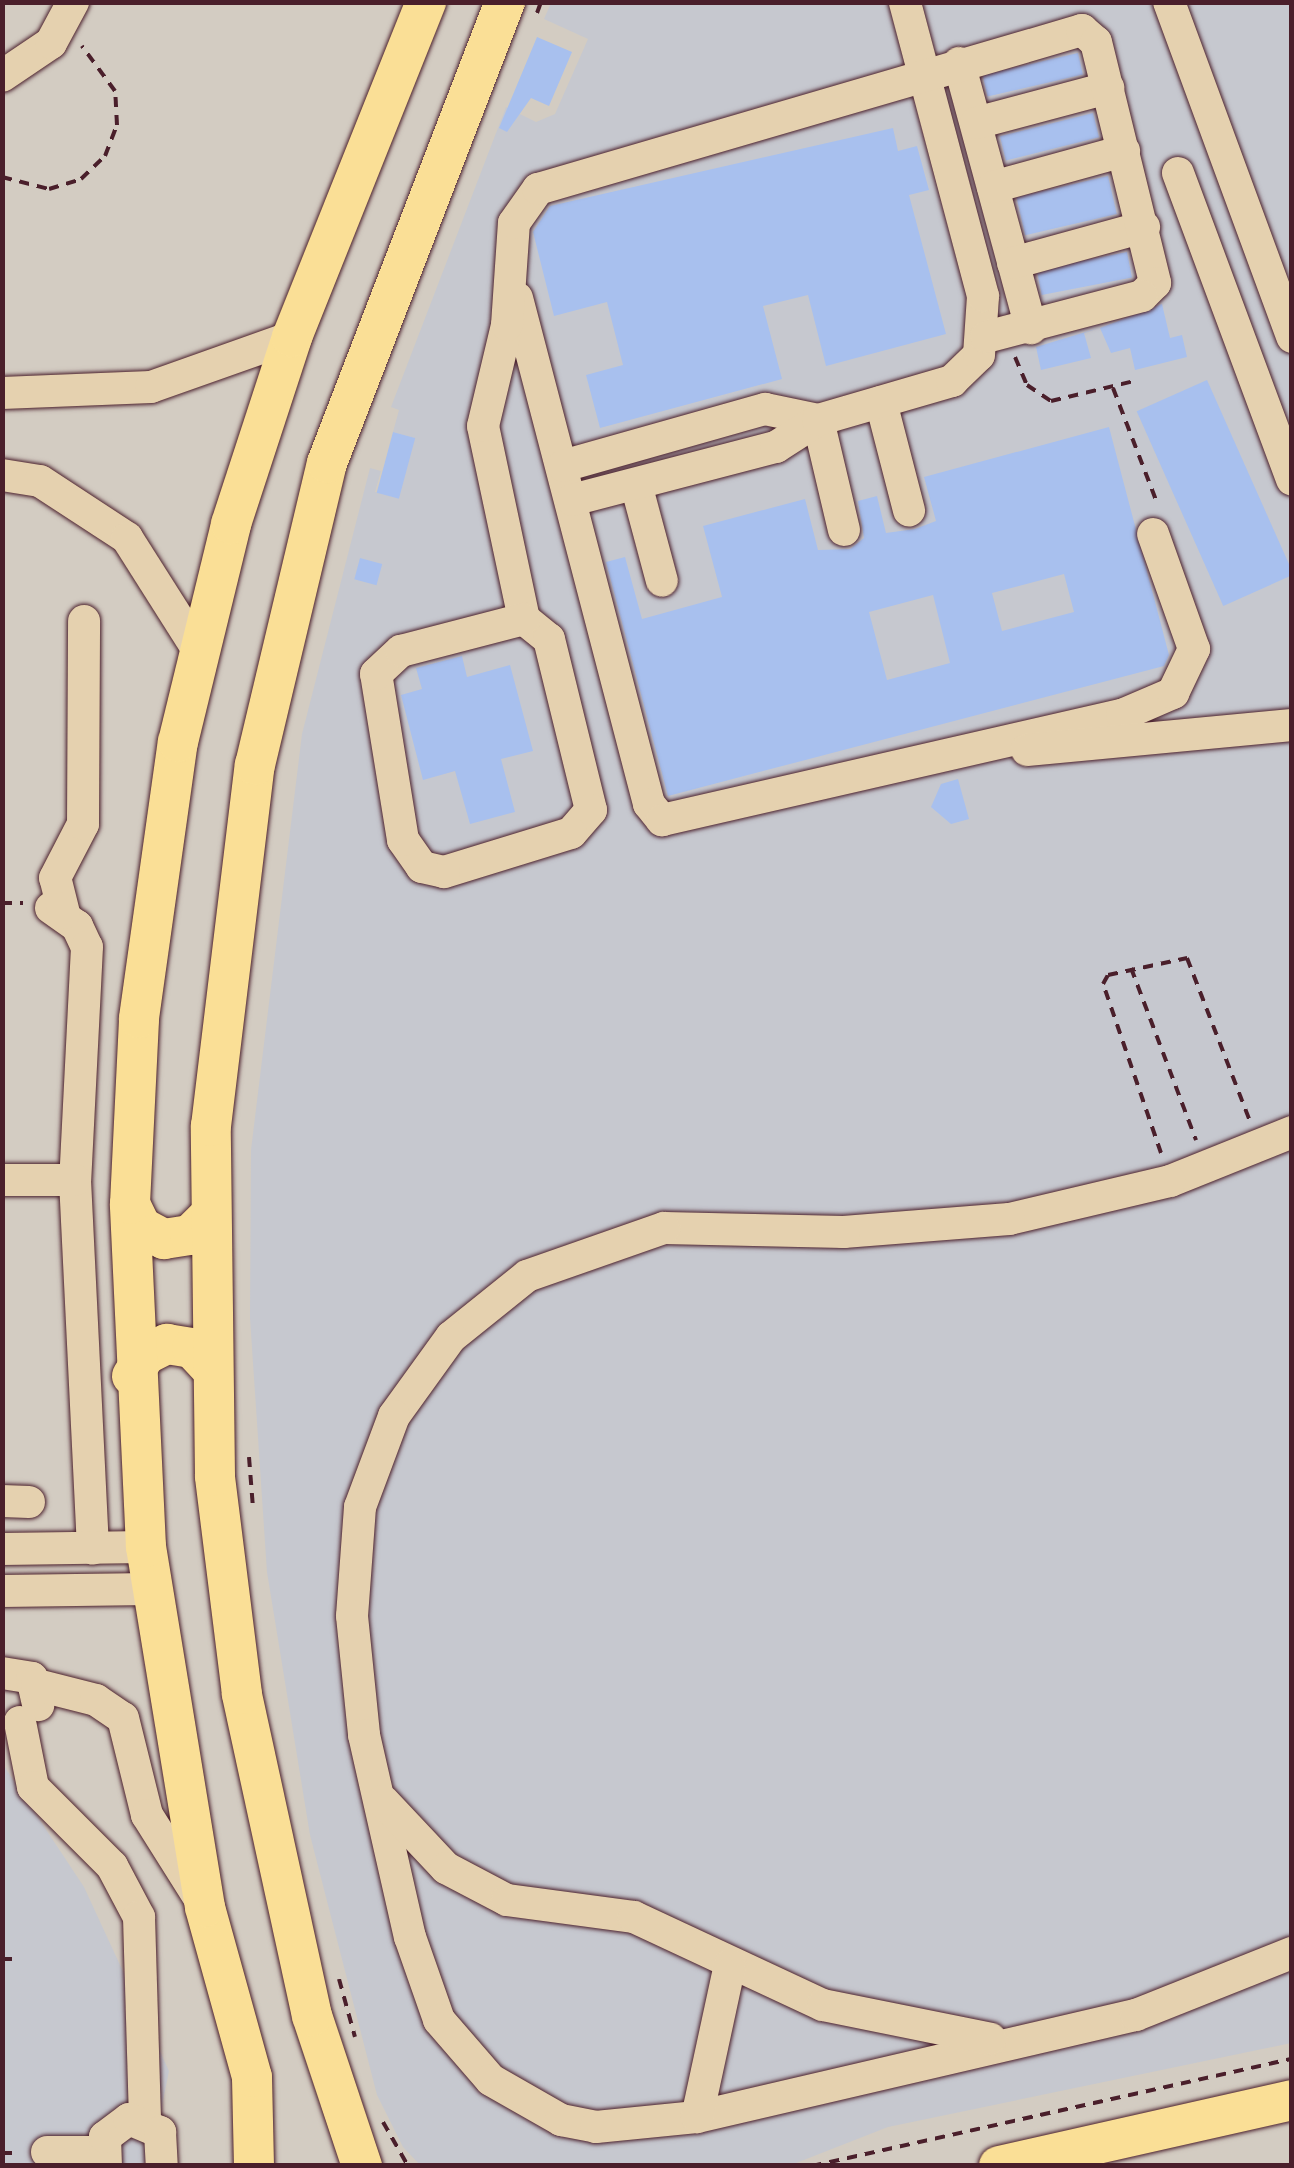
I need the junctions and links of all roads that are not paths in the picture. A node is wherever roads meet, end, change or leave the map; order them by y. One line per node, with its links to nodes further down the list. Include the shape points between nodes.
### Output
1 (426, 2): 21 (main road)
2 (905, 2): 8 (street)
3 (1169, 2): 18 (street)
4 (520, 11): 44 (main road, via 327,463 273,676 226,945)
5 (68, 14): 9 (street)
6 (1063, 16): 7 (street); 10 (street, via 1096,42)
7 (960, 64): 8 (street); 11 (street)
8 (923, 74): 17 (street, via 538,188 514,223); 20 (street)
9 (2, 76)
10 (1108, 88): 11 (street); 12 (street)
11 (976, 122): 14 (street)
12 (1124, 151): 14 (street); 15 (street)
13 (1178, 173): 19 (street)
14 (993, 187): 16 (street)
15 (1144, 228): 16 (street); 20 (street, via 1156,274 1150,291)
16 (1013, 263): 20 (street)
17 (510, 274): 26 (street); 35 (street, via 483,426)
18 (1272, 290): 19 (street); 22 (street)
19 (1221, 308): 28 (street)
20 (1008, 333): 24 (street, via 952,381)
21 (292, 337): 23 (street, via 151,387); 37 (main road)
22 (1292, 337)
23 (2, 393)
24 (881, 402): 25 (street); 31 (street)
25 (818, 420): 26 (street, via 765,409); 29 (street, via 776,447); 32 (street)
26 (563, 466): 30 (street)
27 (2, 475): 37 (street, via 40,482 127,538)
28 (1292, 479)
29 (636, 484): 30 (street); 34 (street)
30 (572, 500): 39 (street, via 656,816 676,820)
31 (909, 510)
32 (844, 530)
33 (1153, 534): 39 (street, via 1192,638 1182,686 1122,715)
34 (662, 580)
35 (524, 619): 35 (street, via 549,639 591,810 571,833 433,872 413,861 403,840 376,674 401,651)
36 (84, 622): 42 (street, via 83,824 55,878 58,911 87,948)
37 (198, 650): 43 (main road, via 149,926)
38 (1292, 725): 39 (street, via 1064,750)
39 (976, 744)
40 (1292, 1132): 55 (street, via 1170,1181 927,1229 664,1228 570,1254 487,1304 420,1375 360,1507 355,1676)
41 (2, 1180): 42 (street)
42 (75, 1180): 48 (street)
43 (130, 1204): 44 (main road, via 141,1227 164,1239 190,1235); 46 (main road)
44 (208, 1217): 45 (main road)
45 (210, 1366): 46 (main road, via 192,1348 167,1344 145,1355); 65 (main road, via 226,1585 258,1784 322,2054)
46 (132, 1376): 47 (main road)
47 (146, 1547): 48 (street); 50 (main road)
48 (93, 1549): 49 (street)
49 (7, 1550): 51 (street)
50 (150, 1589): 51 (street); 56 (main road)
51 (7, 1591)
52 (2, 1674): 53 (street, via 24,1673)
53 (37, 1686): 54 (street, via 35,1712); 56 (street, via 96,1700 123,1718 148,1815)
54 (11, 1722): 62 (street, via 34,1787 112,1866 138,1917)
55 (378, 1794): 58 (street, via 420,1846 476,1886 540,1908 660,1925); 61 (street, via 423,1981 463,2053 561,2120 596,2127)
56 (205, 1906): 67 (main road, via 252,2077)
57 (1292, 1952): 59 (street, via 1174,2003)
58 (730, 1965): 59 (street, via 871,2020); 61 (street)
59 (1020, 2040): 61 (street)
60 (1292, 2100): 68 (main road)
61 (697, 2117)
62 (144, 2120): 64 (street, via 115,2125); 66 (street, via 165,2140)
63 (46, 2152): 64 (street)
64 (104, 2159)
65 (361, 2165)
66 (162, 2166)
67 (254, 2166)
68 (998, 2166)

